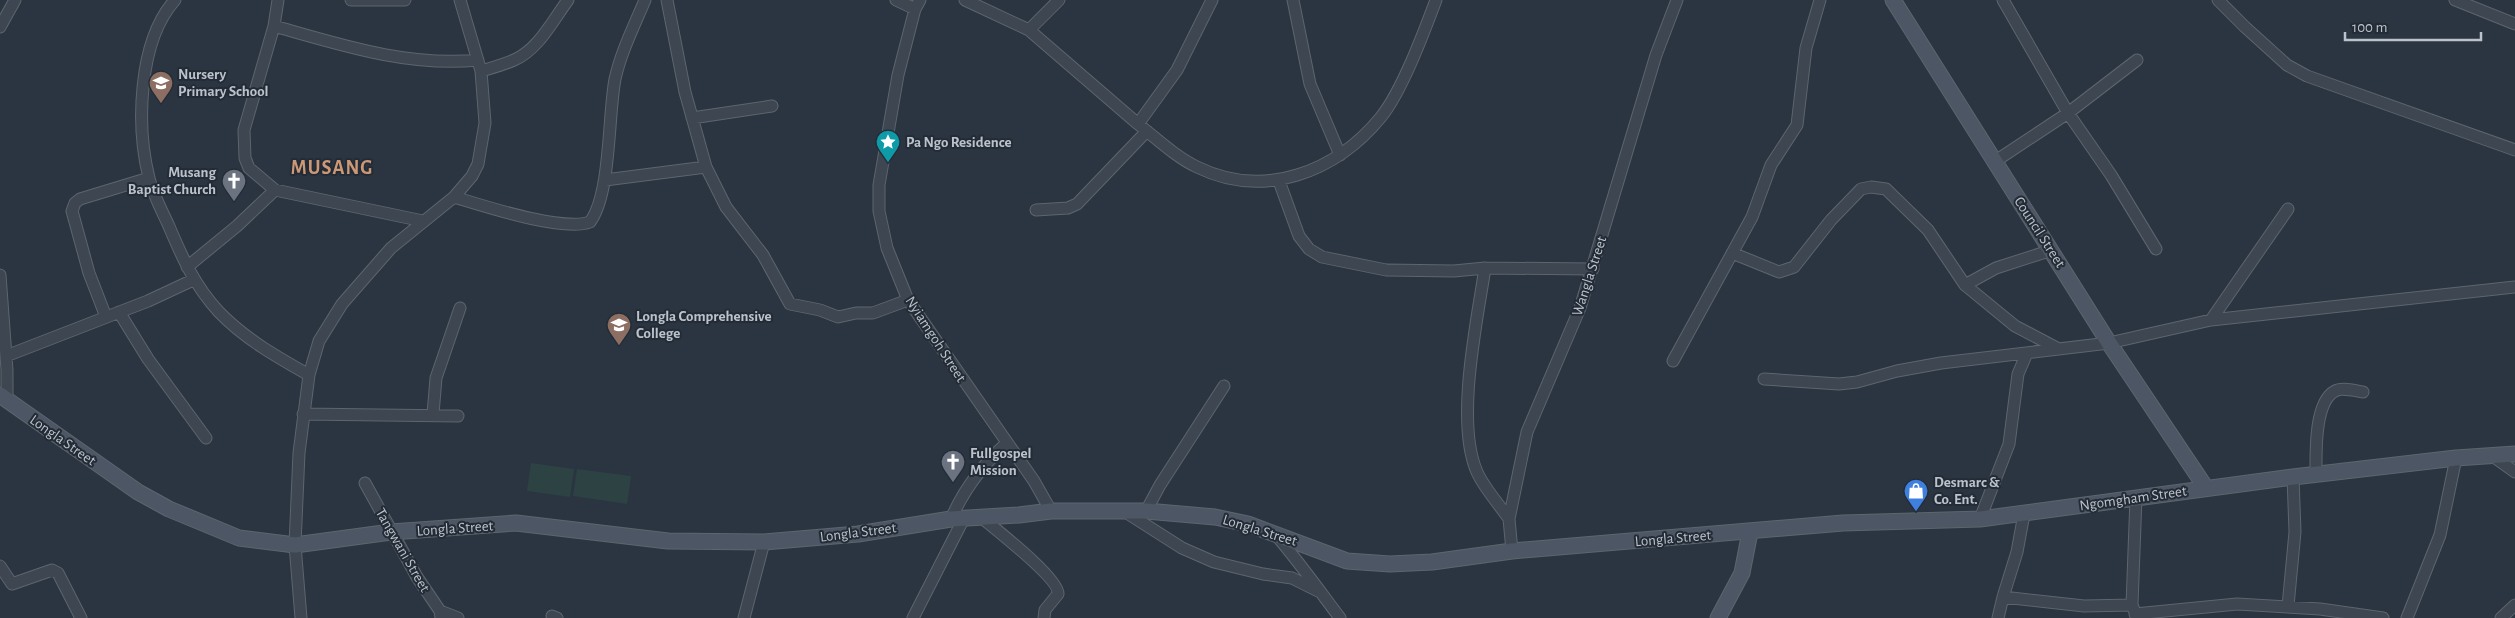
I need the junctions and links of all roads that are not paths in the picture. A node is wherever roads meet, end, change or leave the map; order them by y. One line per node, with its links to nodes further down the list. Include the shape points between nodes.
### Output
1 (15, 0): 25 (street)
2 (175, 0): 37 (street, via 164,12 157,28 144,75 144,144)
3 (278, 0): 24 (street)
4 (351, 0): 5 (street)
5 (405, 0)
6 (460, 0): 28 (street)
7 (568, 0): 28 (street, via 539,40 515,60)
8 (645, 0): 38 (street, via 615,80)
9 (667, 0): 31 (street)
10 (896, 0): 22 (street)
11 (964, 0): 26 (street)
12 (1059, 0): 26 (street)
13 (1212, 0): 32 (street)
14 (1293, 0): 34 (street, via 1310,84)
15 (1436, 0): 34 (street, via 1395,95 1382,116)
16 (1677, 0): 50 (street, Wangla Street, via 1656,55)
17 (1820, 0): 47 (street, via 1806,48 1797,125 1771,165 1752,217)
18 (1894, 0): 35 (main road, Council Street)
19 (2003, 0): 30 (street)
20 (2220, 0): 33 (street, via 2245,28 2288,65 2301,72)
21 (2455, 0): 23 (street)
22 (917, 4): 55 (street, Nyiamgoh Street, via 898,75 879,185 879,211 887,248)
23 (2515, 24)
24 (274, 26): 28 (street, via 388,56); 40 (street, via 244,130 243,144 249,168)
25 (0, 27)
26 (1028, 30): 32 (street)
27 (2136, 60): 30 (street)
28 (479, 66): 41 (street, via 485,123 478,164)
29 (772, 106): 31 (street)
30 (2068, 113): 35 (street); 45 (street, via 2111,174)
31 (692, 118): 36 (street)
32 (1143, 128): 39 (street, via 1196,166 1216,175); 43 (street, via 1077,204 1068,208)
33 (2515, 150)
34 (1340, 154): 39 (street, via 1306,173)
35 (1994, 162): 46 (main road, Council Street)
36 (706, 167): 38 (street); 55 (street, via 726,207 762,255 790,304 838,317 873,313)
37 (149, 178): 48 (street); 58 (street, via 80,199 73,207 89,274)
38 (605, 180): 41 (street, via 592,219 583,224 515,214)
39 (1279, 181): 49 (street, via 1299,236 1309,249 1322,257 1386,270)
40 (276, 190): 44 (street); 48 (street)
41 (454, 198): 44 (street)
42 (2288, 209): 59 (street)
43 (1036, 210)
44 (423, 220): 67 (street, via 392,248 342,304 319,341)
45 (2156, 248)
46 (2052, 250): 53 (street, via 1996,268); 60 (main road, Council Street)
47 (1732, 253): 53 (street, via 1778,272 1794,267 1831,220 1862,188 1886,189 1928,230); 65 (street)
48 (187, 267): 52 (street)
49 (1485, 268): 50 (street); 94 (street, via 1471,359 1468,403 1472,456 1477,472)
50 (1593, 269): 94 (street, Wangla Street, via 1580,308 1527,432)
51 (0, 275): 63 (street)
52 (193, 280): 57 (street); 67 (street, via 219,312 243,333)
53 (1966, 285): 61 (street, via 2015,326)
54 (2515, 287): 59 (street)
55 (908, 300): 76 (street, Nyiamgoh Street)
56 (460, 308): 73 (street, via 436,378)
57 (119, 312): 58 (street); 75 (street, via 148,359)
58 (106, 317): 63 (street)
59 (2211, 320): 60 (street)
60 (2109, 343): 61 (street); 80 (main road, Council Street)
61 (2057, 348): 62 (street)
62 (2027, 353): 64 (street); 66 (street)
63 (6, 356): 71 (street)
64 (2009, 357): 66 (street); 68 (street, via 1941,363 1839,384)
65 (1673, 361)
66 (2018, 374): 95 (street, via 2009,444)
67 (309, 375): 72 (street)
68 (1764, 379)
69 (1224, 386): 90 (street)
70 (2363, 392): 82 (street, via 2341,389 2330,396 2320,415 2316,434)
71 (3, 397): 100 (main road, Longla Street, via 138,492 169,509 239,538)
72 (303, 414): 73 (street); 100 (street)
73 (433, 414): 74 (street)
74 (458, 416)
75 (206, 438)
76 (1007, 443): 88 (street, Nyiamgoh Street); 93 (street, via 965,489)
77 (2515, 454): 78 (main road, Ngomgham Street)
78 (2494, 457): 79 (main road, Ngomgham Street); 81 (street)
79 (2456, 458): 82 (main road, Ngomgham Street); 119 (street, via 2440,535)
80 (2190, 462): 85 (main road, Council Street); 86 (main road)
81 (2515, 472)
82 (2316, 474): 83 (main road, Ngomgham Street)
83 (2293, 477): 85 (main road, Ngomgham Street); 106 (street, via 2295,532)
84 (365, 483): 96 (street, Tangwani Street)
85 (2206, 488): 86 (main road, Ngomgham Street)
86 (2182, 491): 87 (main road, Ngomgham Street)
87 (2136, 497): 91 (main road, Ngomgham Street); 107 (street)
88 (1051, 511): 89 (main road, Longla Street); 92 (main road, Longla Street)
89 (1124, 511): 90 (main road, Longla Street); 103 (street, via 1160,535 1214,562 1292,578)
90 (1146, 511): 98 (main road, Longla Street, via 1215,517)
91 (2024, 514): 95 (main road, Ngomgham Street); 104 (street, via 2017,552)
92 (981, 517): 93 (main road, Longla Street); 114 (street, via 1026,554 1057,586 1058,594 1045,610)
93 (957, 519): 99 (main road, Longla Street, via 858,534); 113 (street)
94 (1509, 519): 101 (street, Wangla Street)
95 (1980, 519): 97 (main road, Ngomgham Street, via 1843,523)
96 (391, 532): 99 (main road, Longla Street, via 516,523 668,541); 100 (main road, Longla Street); 108 (street, Tangwani Street)
97 (1750, 532): 101 (main road, Longla Street); 116 (main road, via 1742,573)
98 (1275, 534): 101 (main road, Longla Street, via 1351,562 1432,562); 103 (street, via 1307,571)
99 (764, 542): 112 (street)
100 (295, 545): 110 (street)
101 (1512, 551)
102 (0, 566): 109 (street, via 12,584 52,570 58,574)
103 (1318, 591): 115 (street)
104 (2003, 597): 107 (street); 117 (street)
105 (2515, 605): 120 (street)
106 (2288, 606): 107 (street, via 2217,605); 118 (street)
107 (2135, 612)
108 (440, 614): 111 (street)
109 (81, 618)
110 (301, 618)
111 (458, 618)
112 (744, 618)
113 (913, 618)
114 (1044, 618)
115 (1340, 618)
116 (1718, 618)
117 (1998, 618)
118 (2383, 618)
119 (2407, 618)
120 (2501, 618)

